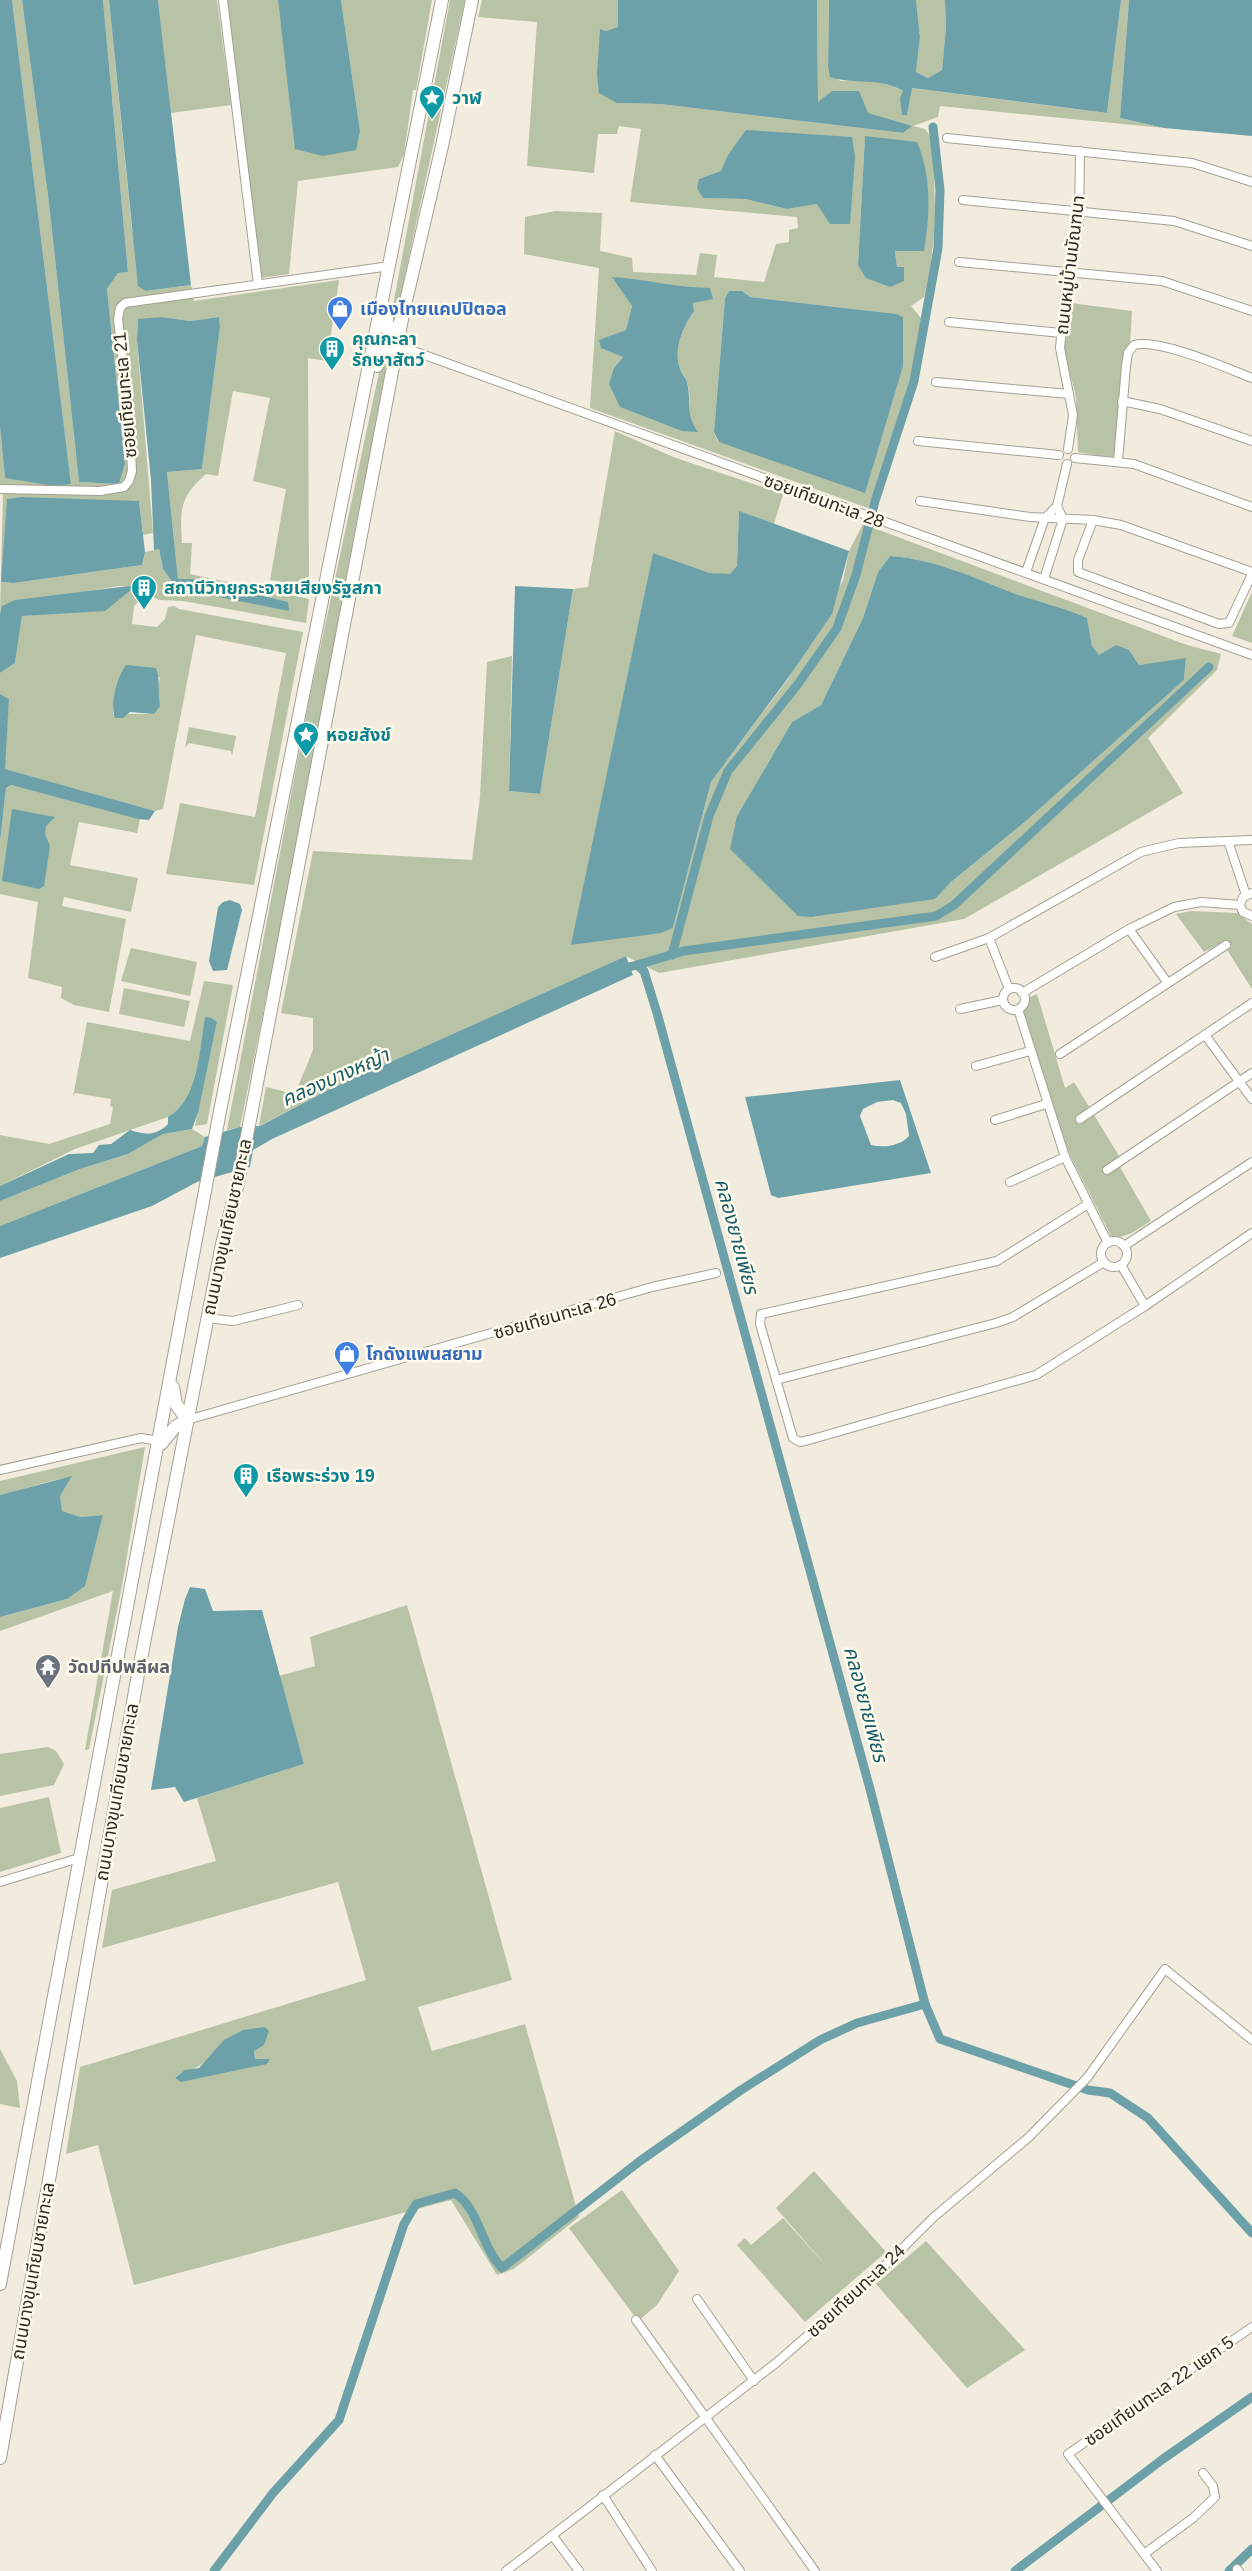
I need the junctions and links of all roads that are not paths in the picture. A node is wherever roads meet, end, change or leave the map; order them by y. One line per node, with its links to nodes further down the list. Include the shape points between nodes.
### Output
1 (223, 0): 14 (street)
2 (442, 0): 5 (main road, ถนนบางขุนเทียนชายทะเล)
3 (472, 0): 16 (main road, ถนนบางขุนเทียนชายทะเล)
4 (947, 138): 6 (street)
5 (414, 142): 12 (main road, ถนนบางขุนเทียนชายทะเล); 16 (main road, via 415,179 386,328 393,331)
6 (1080, 151): 7 (street, via 1202,165); 9 (street, ถนนหมู่บ้านมัณฑนา)
7 (1252, 182)
8 (963, 200): 9 (street)
9 (1079, 213): 10 (street, via 1187,223); 13 (street, ถนนหมู่บ้านมัณฑนา)
10 (1252, 246)
11 (959, 262): 13 (street)
12 (390, 266): 14 (street, ซอยเทียนทะเล 21); 39 (main road, ถนนบางขุนเทียนชายทะเล)
13 (1070, 272): 15 (street, via 1172,283); 18 (street, ถนนหมู่บ้านมัณฑนา)
14 (258, 284): 32 (street, ซอยเทียนทะเล 21, via 125,303 120,308 132,471 124,487 100,491)
15 (1252, 311)
16 (402, 318): 19 (main road, ถนนบางขุนเทียนชายทะเล)
17 (949, 322): 18 (street)
18 (1061, 333): 23 (street, ถนนหมู่บ้านมัณฑนา, via 1062,367)
19 (397, 345): 20 (main road, ถนนบางขุนเทียนชายทะเล); 40 (street, ซอยเทียนทะเล 28)
20 (395, 358): 39 (main road, via 392,350 380,352); 83 (main road, ถนนบางขุนเทียนชายทะเล, via 238,1183)
21 (1252, 378): 24 (street, via 1176,350 1139,343 1128,352)
22 (936, 382): 23 (street)
23 (1069, 394): 27 (street, ถนนหมู่บ้านมัณฑนา, via 1073,425)
24 (1122, 401): 26 (street, via 1160,409); 30 (street)
25 (918, 441): 28 (street)
26 (1252, 441)
27 (1068, 449): 28 (street); 29 (street)
28 (1059, 455): 31 (street)
29 (1075, 458): 30 (street); 31 (street)
30 (1118, 461): 35 (street)
31 (1066, 464): 34 (street)
32 (0, 489)
33 (921, 501): 36 (street)
34 (1057, 506): 36 (street); 37 (street)
35 (1252, 507)
36 (1045, 518): 37 (street); 40 (street)
37 (1063, 519): 38 (street); 42 (street)
38 (1093, 520): 41 (street, via 1121,525); 41 (street, via 1078,560 1078,572 1219,624 1230,623)
39 (331, 559): 84 (main road, ถนนบางขุนเทียนชายทะเล)
40 (1026, 572): 42 (street, ซอยเทียนทะเล 28)
41 (1252, 573)
42 (1044, 579): 43 (street, ซอยเทียนทะเล 28)
43 (1252, 655)
44 (1252, 840): 45 (street)
45 (1228, 841): 46 (street); 50 (street, via 1165,844 1141,852)
46 (1249, 894): 47 (street)
47 (1240, 905): 48 (street, via 1243,912); 49 (street, via 1182,904)
48 (1252, 916)
49 (1130, 929): 53 (street); 55 (street)
50 (989, 938): 52 (street); 54 (street)
51 (1226, 945): 53 (street)
52 (935, 957)
53 (1167, 982): 62 (street)
54 (1010, 989): 55 (street); 56 (street)
55 (1022, 993): 59 (street, via 1024,1000)
56 (1003, 1000): 58 (street); 59 (street, via 1006,1007)
57 (1252, 1003): 60 (street)
58 (960, 1009)
59 (1018, 1009): 61 (street)
60 (1205, 1035): 65 (street); 68 (street)
61 (1030, 1051): 63 (street); 67 (street)
62 (1060, 1054)
63 (976, 1066)
64 (1252, 1073): 65 (street)
65 (1239, 1082): 66 (street); 72 (street)
66 (1252, 1099)
67 (1046, 1104): 69 (street); 70 (street)
68 (1080, 1119)
69 (995, 1120)
70 (1065, 1157): 73 (street); 74 (street)
71 (1252, 1162): 77 (street)
72 (1107, 1170)
73 (1010, 1182)
74 (1088, 1204): 76 (street); 85 (street, via 997,1261 761,1314 760,1324)
75 (1252, 1233): 82 (street)
76 (1107, 1243): 77 (street, via 1115,1241); 78 (street, via 1101,1254)
77 (1124, 1246): 79 (street, via 1127,1256)
78 (1104, 1262): 79 (street); 85 (street, via 1013,1317)
79 (1121, 1265): 82 (street)
80 (716, 1273): 86 (street, ซอยเทียนทะเล 26, via 652,1287)
81 (298, 1305): 83 (street, via 232,1321)
82 (1145, 1306): 85 (street, via 1036,1375 800,1442 793,1438)
83 (207, 1318): 86 (main road, ถนนบางขุนเทียนชายทะเล)
84 (172, 1372): 86 (main road, via 173,1397); 87 (main road, ถนนบางขุนเทียนชายทะเล)
85 (776, 1380)
86 (187, 1420): 87 (main road); 90 (main road, ถนนบางขุนเทียนชายทะเล)
87 (158, 1445): 88 (street, via 141,1438); 89 (main road, ถนนบางขุนเทียนชายทะเล)
88 (0, 1470)
89 (115, 1672): 90 (main road, via 120,1663 128,1661); 91 (main road, ถนนบางขุนเทียนชายทะเล)
90 (138, 1674): 101 (main road, ถนนบางขุนเทียนชายทะเล)
91 (79, 1857): 92 (street); 94 (main road, ถนนบางขุนเทียนชายทะเล)
92 (0, 1882)
93 (1252, 2040): 98 (street, ซอยเทียนทะเล 24, via 1165,1969 1087,2078 1029,2137 935,2216 862,2288)
94 (0, 2284)
95 (697, 2299): 98 (street)
96 (636, 2320): 99 (street)
97 (1252, 2327): 105 (street, ซอยเทียนทะเล 22 แยก 5, via 1068,2454)
98 (754, 2381): 99 (street, ซอยเทียนทะเล 24)
99 (705, 2418): 100 (street, ซอยเทียนทะเล 24); 110 (street)
100 (655, 2455): 103 (street, ซอยเทียนทะเล 24); 109 (street)
101 (0, 2458)
102 (1203, 2473): 105 (street, via 1215,2497)
103 (603, 2495): 104 (street, ซอยเทียนทะเล 24); 108 (street)
104 (552, 2535): 106 (street, ซอยเทียนทะเล 24); 107 (street)
105 (1144, 2554): 111 (street, ซอยเทียนทะเล 22 แยก 5)
106 (506, 2571)
107 (579, 2571)
108 (652, 2571)
109 (740, 2571)
110 (815, 2571)
111 (1157, 2571)

